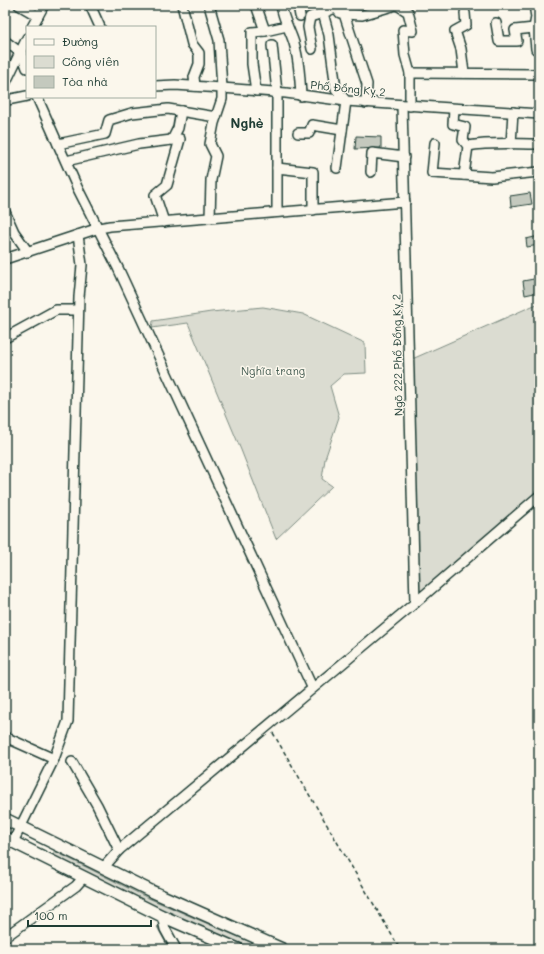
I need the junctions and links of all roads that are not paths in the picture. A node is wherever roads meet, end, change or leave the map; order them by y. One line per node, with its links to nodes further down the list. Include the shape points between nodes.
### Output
1 (19, 5): 15 (street)
2 (44, 5): 15 (street)
3 (90, 5): 19 (street)
4 (182, 5): 35 (street, via 192,44 199,53)
5 (209, 5): 36 (street, via 219,40)
6 (256, 5): 22 (street)
7 (281, 5): 20 (street)
8 (298, 5): 16 (street)
9 (397, 5): 14 (street, via 362,15); 30 (street, Ngõ 222 Phố Đồng Kỵ 2, via 408,12 413,30 403,30 405,55)
10 (534, 5): 21 (street)
11 (334, 6): 12 (street); 14 (street)
12 (323, 13): 26 (street, via 310,17 308,28); 43 (street, via 329,34 336,89)
13 (465, 13): 31 (street, via 466,25 455,32 461,49)
14 (344, 14): 44 (street, via 367,84)
15 (38, 16): 18 (street)
16 (300, 16)
17 (496, 23): 21 (street, via 499,41 517,41 515,30)
18 (33, 26)
19 (100, 26)
20 (287, 26): 22 (street); 41 (street, via 300,67)
21 (534, 28): 27 (street, via 536,49)
22 (264, 31): 37 (street, via 252,32 252,64)
23 (5, 41): 28 (street)
24 (26, 43): 28 (street)
25 (272, 45): 38 (street)
26 (312, 49)
27 (539, 49)
28 (21, 52): 29 (street); 33 (street)
29 (26, 65)
30 (410, 73): 31 (street); 45 (street, Ngõ 222 Phố Đồng Kỵ 2)
31 (464, 73): 32 (street)
32 (539, 74)
33 (5, 83)
34 (156, 86): 35 (street, Phố Đồng Kỵ 2)
35 (195, 86): 36 (street, Phố Đồng Kỵ 2)
36 (222, 88): 37 (street, Phố Đồng Kỵ 2); 50 (street, via 222,99)
37 (256, 91): 38 (street, Phố Đồng Kỵ 2)
38 (277, 92): 41 (street, Phố Đồng Kỵ 2); 61 (street)
39 (5, 96): 40 (street, via 7,100)
40 (26, 96)
41 (301, 96): 43 (street, Phố Đồng Kỵ 2)
42 (37, 98): 55 (street)
43 (346, 101): 44 (street, Phố Đồng Kỵ 2); 51 (street)
44 (366, 103): 45 (street, Phố Đồng Kỵ 2)
45 (406, 106): 46 (street, Phố Đồng Kỵ 2); 59 (street, Ngõ 222 Phố Đồng Kỵ 2)
46 (454, 109): 48 (street, Phố Đồng Kỵ 2); 58 (street, via 453,124 465,127 463,140)
47 (181, 111): 50 (street); 53 (street, via 178,128); 55 (street, via 168,109 132,113 109,120 105,134)
48 (513, 112): 49 (street, Phố Đồng Kỵ 2); 56 (street)
49 (539, 114)
50 (216, 117): 70 (street, via 210,144 216,156 211,180)
51 (342, 130): 52 (street, via 312,125 309,133); 62 (street)
52 (298, 133)
53 (172, 140): 60 (street, via 139,144); 71 (street, via 180,139 167,185 156,195)
54 (435, 143): 65 (street, via 432,174)
55 (58, 144): 60 (street)
56 (512, 144): 57 (street); 58 (street, via 484,143)
57 (537, 144)
58 (468, 146): 65 (street)
59 (404, 157): 63 (street, via 372,153); 66 (street, Ngõ 222 Phố Đồng Kỵ 2)
60 (66, 161): 72 (street)
61 (277, 168): 67 (street, via 313,172); 69 (street)
62 (337, 168)
63 (371, 172)
64 (539, 172): 65 (street, via 492,177)
65 (464, 175)
66 (405, 202): 67 (street); 79 (street, Ngõ 222 Phố Đồng Kỵ 2)
67 (313, 210): 69 (street)
68 (5, 212): 74 (street, via 14,232)
69 (278, 212): 70 (street)
70 (210, 218): 71 (street)
71 (164, 222): 72 (street)
72 (99, 228): 73 (street); 80 (street)
73 (78, 235): 74 (street); 76 (street, via 82,265)
74 (28, 252): 75 (street)
75 (5, 259)
76 (78, 310): 77 (street, via 56,310); 82 (street, via 68,721)
77 (5, 338)
78 (539, 496): 79 (street)
79 (415, 604): 80 (street)
80 (312, 687): 87 (street)
81 (5, 737): 82 (street)
82 (54, 759): 85 (street)
83 (72, 762): 87 (street)
84 (5, 819): 85 (main road)
85 (21, 827): 86 (street); 88 (main road)
86 (9, 840): 89 (main road)
87 (119, 850): 88 (street)
88 (103, 868): 94 (main road, via 151,892)
89 (83, 878): 90 (main road); 91 (street, via 76,886)
90 (162, 916): 92 (street, via 165,929); 93 (main road)
91 (5, 937)
92 (176, 949)
93 (238, 949)
94 (282, 949)

